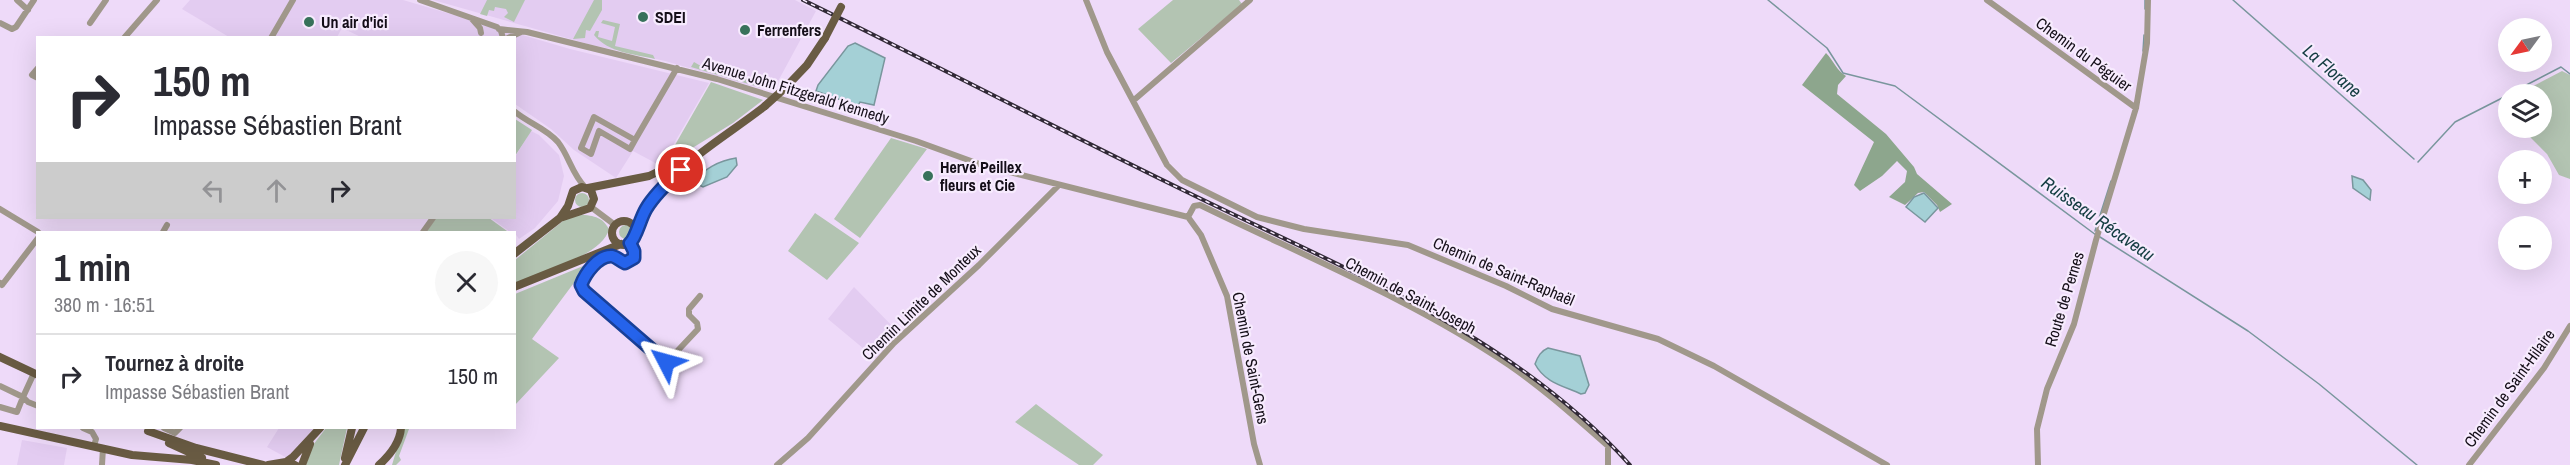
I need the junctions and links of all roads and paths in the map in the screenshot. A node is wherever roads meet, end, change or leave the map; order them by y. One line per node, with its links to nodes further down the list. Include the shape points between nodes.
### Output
1 (17, 0): 12 (street)
2 (25, 0): 12 (street)
3 (106, 0): 15 (street)
4 (157, 0): 19 (street)
5 (293, 0): 20 (street)
6 (420, 0): 13 (street)
7 (1086, 0): 25 (street, via 1107,52)
8 (1250, 0): 25 (street)
9 (1987, 0): 26 (street, Chemin du Péguier)
10 (2148, 0): 26 (street, Route de Pernes, via 2147,42)
11 (843, 3): 29 (main road, bridge, via 807,65 765,106)
12 (31, 5): 14 (street, via 16,27)
13 (466, 15): 16 (street); 21 (street, via 476,22)
14 (0, 23)
15 (90, 23)
16 (490, 26): 17 (street, Avenue John Fitzgerald Kennedy); 21 (street)
17 (499, 28): 18 (street, Avenue John Fitzgerald Kennedy); 22 (street)
18 (522, 31): 23 (street); 24 (street, Avenue John Fitzgerald Kennedy)
19 (126, 36)
20 (272, 36)
21 (480, 36)
22 (502, 36)
23 (512, 36)
24 (677, 68): 28 (street); 31 (street, Avenue John Fitzgerald Kennedy, via 982,165)
25 (1134, 100): 91 (street, Chemin de Saint-Raphaël, via 1167,165 1182,180 1202,191 1257,217 1295,227 1408,245 1552,309 1658,339 1714,366)
26 (2136, 108): 92 (street, Route de Pernes, via 2074,324 2047,389 2037,429)
27 (516, 112): 30 (street, via 553,136)
28 (635, 140): 28 (street, via 594,117 581,148 591,154 599,131 630,149)
29 (715, 142): 32 (main road, via 661,172); 36 (main road, via 681,170)
30 (573, 172): 32 (street); 33 (street)
31 (1059, 185): 39 (street); 88 (street, Chemin Limite de Monteux, via 894,343 808,438)
32 (587, 188): 33 (main road); 35 (main road, via 594,196)
33 (573, 191): 34 (main road)
34 (570, 200): 38 (main road); 40 (main road)
35 (591, 207): 38 (main road); 43 (street)
36 (647, 207): 41 (main road); 44 (main road)
37 (0, 209): 45 (street)
38 (578, 210): 40 (main road)
39 (1188, 217): 89 (street, Chemin de Saint-Gens, via 1205,243 1227,296); 90 (street, Chemin de Saint-Joseph, via 1194,206 1200,205 1363,282 1453,331 1527,379 1608,446)
40 (560, 218): 50 (main road)
41 (626, 221): 43 (main road); 44 (main road)
42 (167, 225): 46 (street)
43 (614, 230): 49 (main road, via 615,240); 51 (main road)
44 (636, 230): 48 (main road)
45 (36, 231)
46 (164, 231)
47 (36, 241): 52 (street)
48 (630, 243): 49 (main road); 54 (street, via 635,254 632,261 625,263 614,256 606,257 588,272 582,288 666,362 698,329 689,309)
49 (621, 244): 51 (main road)
50 (516, 252)
51 (596, 252): 53 (main road)
52 (0, 284)
53 (516, 286)
54 (700, 296)
55 (2570, 326): 93 (street, Chemin de Saint-Hilaire, via 2531,386)
56 (0, 357): 57 (main road)
57 (36, 374): 59 (street)
58 (0, 386): 59 (street)
59 (23, 397): 60 (street); 61 (street, via 17,412)
60 (36, 405)
61 (0, 407)
62 (0, 426): 71 (main road)
63 (84, 429): 71 (street, via 96,439)
64 (145, 429): 70 (main road); 77 (main road)
65 (319, 429): 69 (main road)
66 (352, 429): 85 (main road)
67 (363, 429): 85 (main road)
68 (401, 429): 74 (main road)
69 (314, 436): 78 (main road); 84 (main road)
70 (170, 444): 73 (main road); 75 (main road)
71 (94, 446): 72 (main road)
72 (103, 448): 76 (main road); 79 (street)
73 (192, 454): 75 (main road); 77 (main road)
74 (390, 455): 86 (main road); 87 (main road)
75 (165, 456): 76 (main road)
76 (150, 461): 80 (main road, via 192,460)
77 (224, 461): 81 (main road)
78 (286, 462): 82 (main road); 83 (main road)
79 (102, 465)
80 (216, 465)
81 (266, 465): 82 (main road)
82 (275, 465)
83 (295, 465)
84 (302, 465)
85 (345, 465)
86 (379, 465)
87 (386, 465)
88 (777, 465)
89 (1260, 465)
90 (1608, 465)
91 (1887, 465)
92 (2038, 465)
93 (2469, 465)

